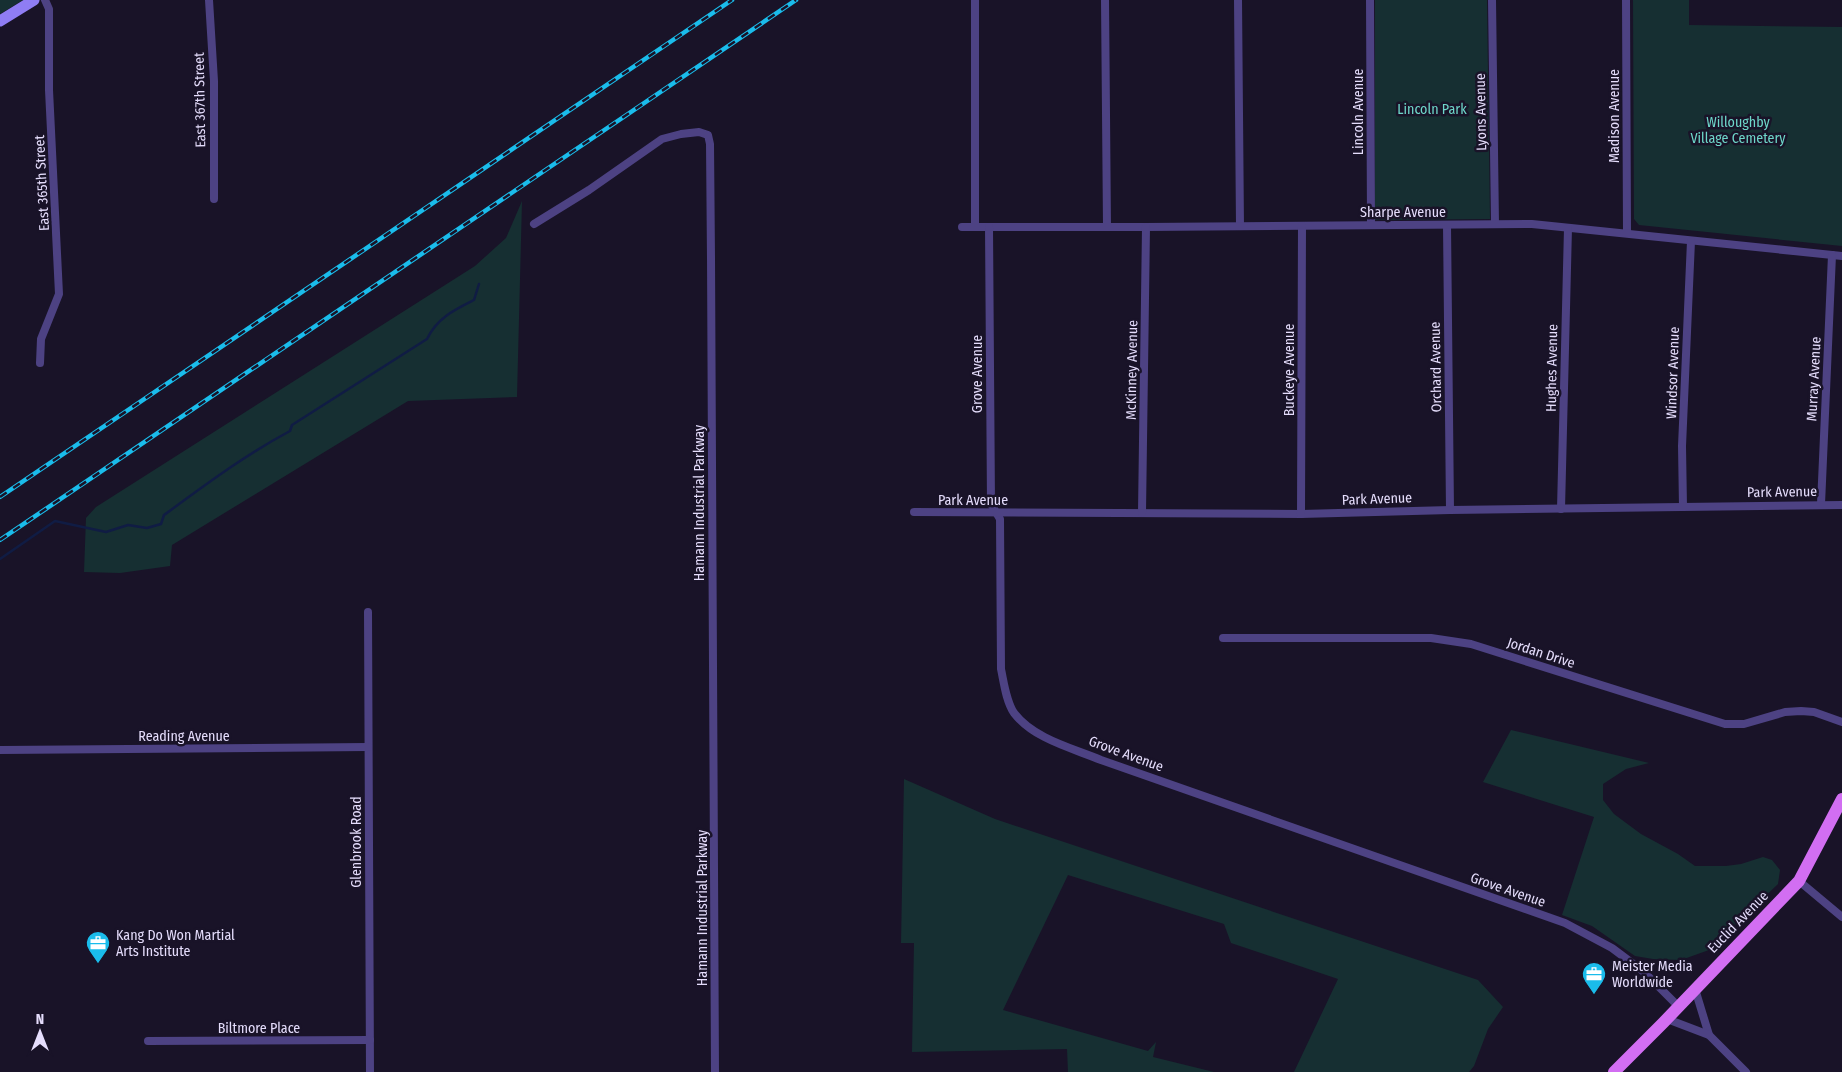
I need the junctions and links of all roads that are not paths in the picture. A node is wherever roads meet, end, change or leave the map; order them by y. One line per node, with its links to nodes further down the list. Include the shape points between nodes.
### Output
1 (34, 0): 10 (street)
2 (45, 0): 28 (street, East 365th Street, via 49,9 49,90 59,294 41,339)
3 (209, 0): 11 (street, East 367th Street, via 214,81)
4 (975, 0): 19 (street)
5 (1105, 0): 20 (street)
6 (1238, 0): 16 (street)
7 (1370, 0): 14 (street, Lincoln Avenue)
8 (1492, 0): 13 (street, Lyons Avenue)
9 (1626, 0): 24 (street, Madison Avenue)
10 (0, 20)
11 (214, 199)
12 (534, 224): 53 (street, Hamann Industrial Parkway, via 662,139 699,132 708,135)
13 (1495, 224): 15 (street, Sharpe Avenue); 23 (street, Sharpe Avenue)
14 (1371, 225): 15 (street, Sharpe Avenue); 17 (street, Sharpe Avenue)
15 (1447, 225): 33 (street, Orchard Avenue)
16 (1240, 226): 17 (street, Sharpe Avenue); 22 (street, Sharpe Avenue)
17 (1302, 226): 37 (street, Buckeye Avenue)
18 (962, 227): 19 (street, Sharpe Avenue)
19 (976, 227): 21 (street, Sharpe Avenue)
20 (1107, 227): 21 (street, Sharpe Avenue); 22 (street, Sharpe Avenue)
21 (989, 228): 35 (street, Grove Avenue, via 991,504)
22 (1146, 228): 36 (street, McKinney Avenue)
23 (1568, 228): 24 (street, Sharpe Avenue); 32 (street, Hughes Avenue)
24 (1627, 233): 25 (street, Sharpe Avenue)
25 (1690, 241): 26 (street, Sharpe Avenue); 31 (street, Windsor Avenue, via 1682,446)
26 (1832, 255): 27 (street, Sharpe Avenue); 29 (street, Murray Avenue)
27 (1842, 256)
28 (40, 363)
29 (1821, 504): 30 (street, Park Avenue); 31 (street, Park Avenue)
30 (1842, 505)
31 (1683, 507): 32 (street, Park Avenue)
32 (1561, 509): 33 (street, Park Avenue)
33 (1450, 510): 37 (street, Park Avenue)
34 (914, 512): 35 (street, Park Avenue)
35 (995, 512): 36 (street, Park Avenue); 47 (street, Grove Avenue, via 1000,519 1005,689 1014,712 1036,733 1101,760 1565,923 1612,948 1644,972)
36 (1142, 513): 37 (street, Park Avenue)
37 (1301, 514)
38 (368, 612): 41 (street, Glenbrook Road)
39 (1223, 638): 40 (street, Jordan Drive, via 1431,638 1471,644 1725,724 1744,724 1785,712 1801,711)
40 (1842, 722)
41 (368, 747): 42 (street, Reading Avenue); 50 (street, Glenbrook Road)
42 (0, 750)
43 (1842, 799): 44 (main road, Euclid Avenue)
44 (1799, 881): 45 (street); 46 (main road, Euclid Avenue)
45 (1842, 917)
46 (1695, 989): 47 (main road, Euclid Avenue); 49 (street)
47 (1678, 1006): 48 (main road, Euclid Avenue)
48 (1667, 1019): 49 (street); 54 (main road, Euclid Avenue)
49 (1709, 1035): 55 (street)
50 (370, 1040): 51 (street, Biltmore Place); 52 (street, Glenbrook Road)
51 (148, 1041)
52 (370, 1072)
53 (716, 1072)
54 (1614, 1072)
55 (1746, 1072)

